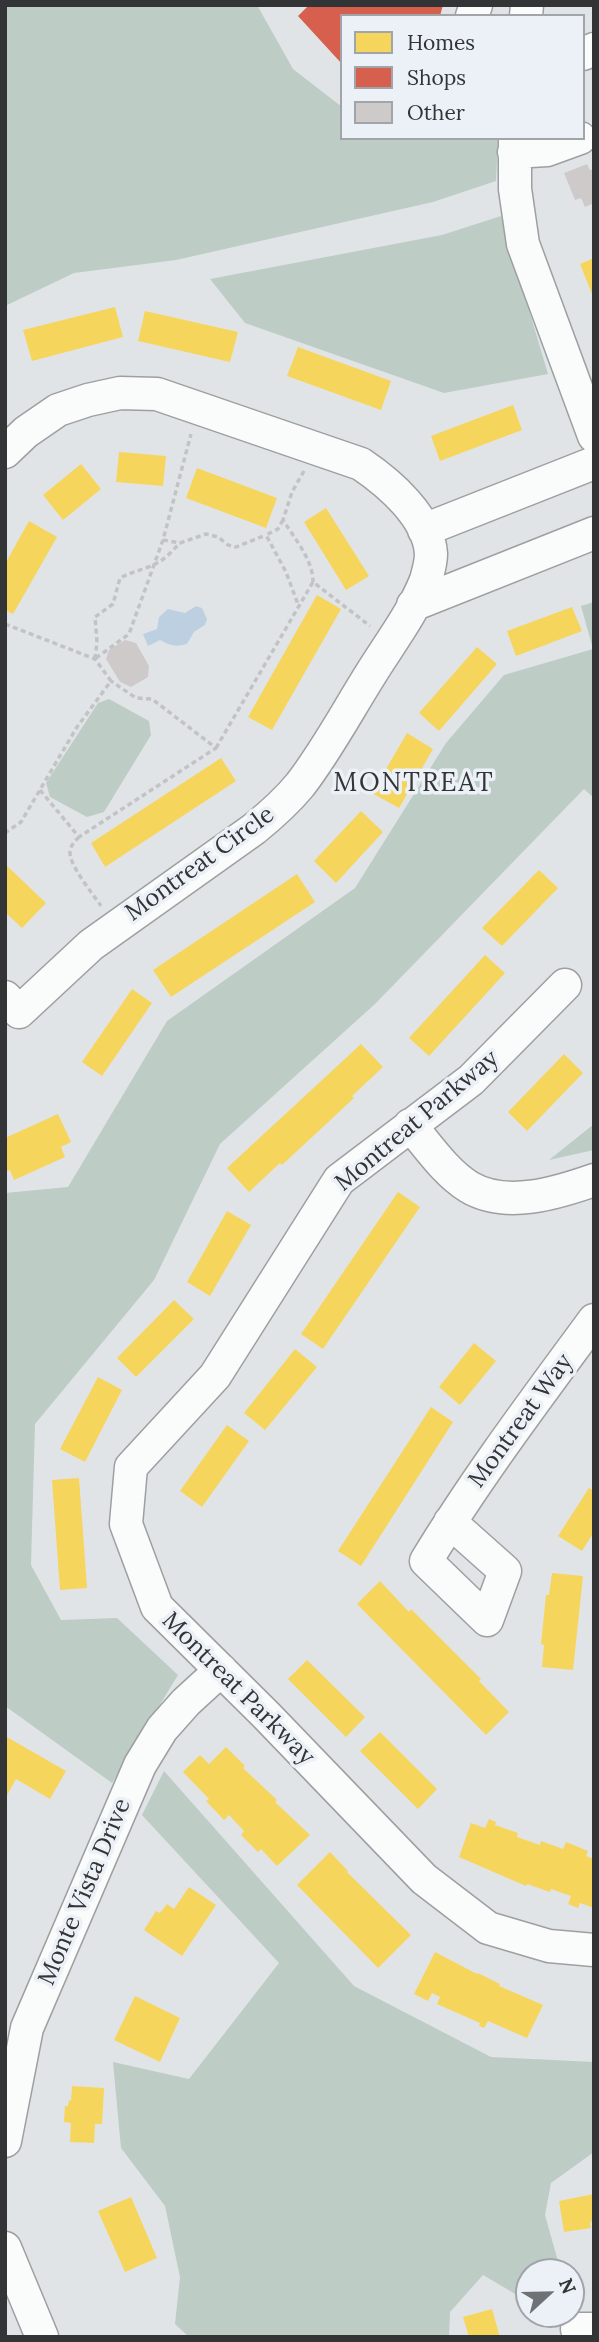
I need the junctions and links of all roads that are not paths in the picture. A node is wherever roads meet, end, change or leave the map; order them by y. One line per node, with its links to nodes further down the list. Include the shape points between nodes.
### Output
1 (576, 140): 2 (street, via 547,150)
2 (515, 145): 3 (street, via 515,189 523,244)
3 (594, 436)
4 (5, 452): 6 (street, Montreat Circle, via 58,410 120,393 156,394 361,464 388,483)
5 (594, 463): 6 (street)
6 (424, 530): 8 (street, Montreat Circle, via 431,554 426,579)
7 (594, 533): 8 (street)
8 (413, 605): 10 (street, Montreat Circle, via 319,758 276,810 91,944 19,1012)
9 (565, 985): 11 (street, Montreat Parkway, via 471,1080)
10 (5, 997)
11 (410, 1125): 12 (street, via 450,1172 470,1188 489,1194 515,1198 558,1193); 15 (street, Montreat Parkway, via 339,1180 215,1376 131,1467 126,1524 157,1607)
12 (594, 1180)
13 (594, 1320): 14 (street, Montreat Way)
14 (450, 1522)
15 (221, 1670): 16 (street, Montreat Parkway, via 424,1879 488,1928 549,1947); 17 (street, Monte Vista Drive, via 162,1729 140,1765 27,2028)
16 (594, 1950)
17 (5, 2141)
18 (5, 2248): 19 (street)
19 (42, 2337)

